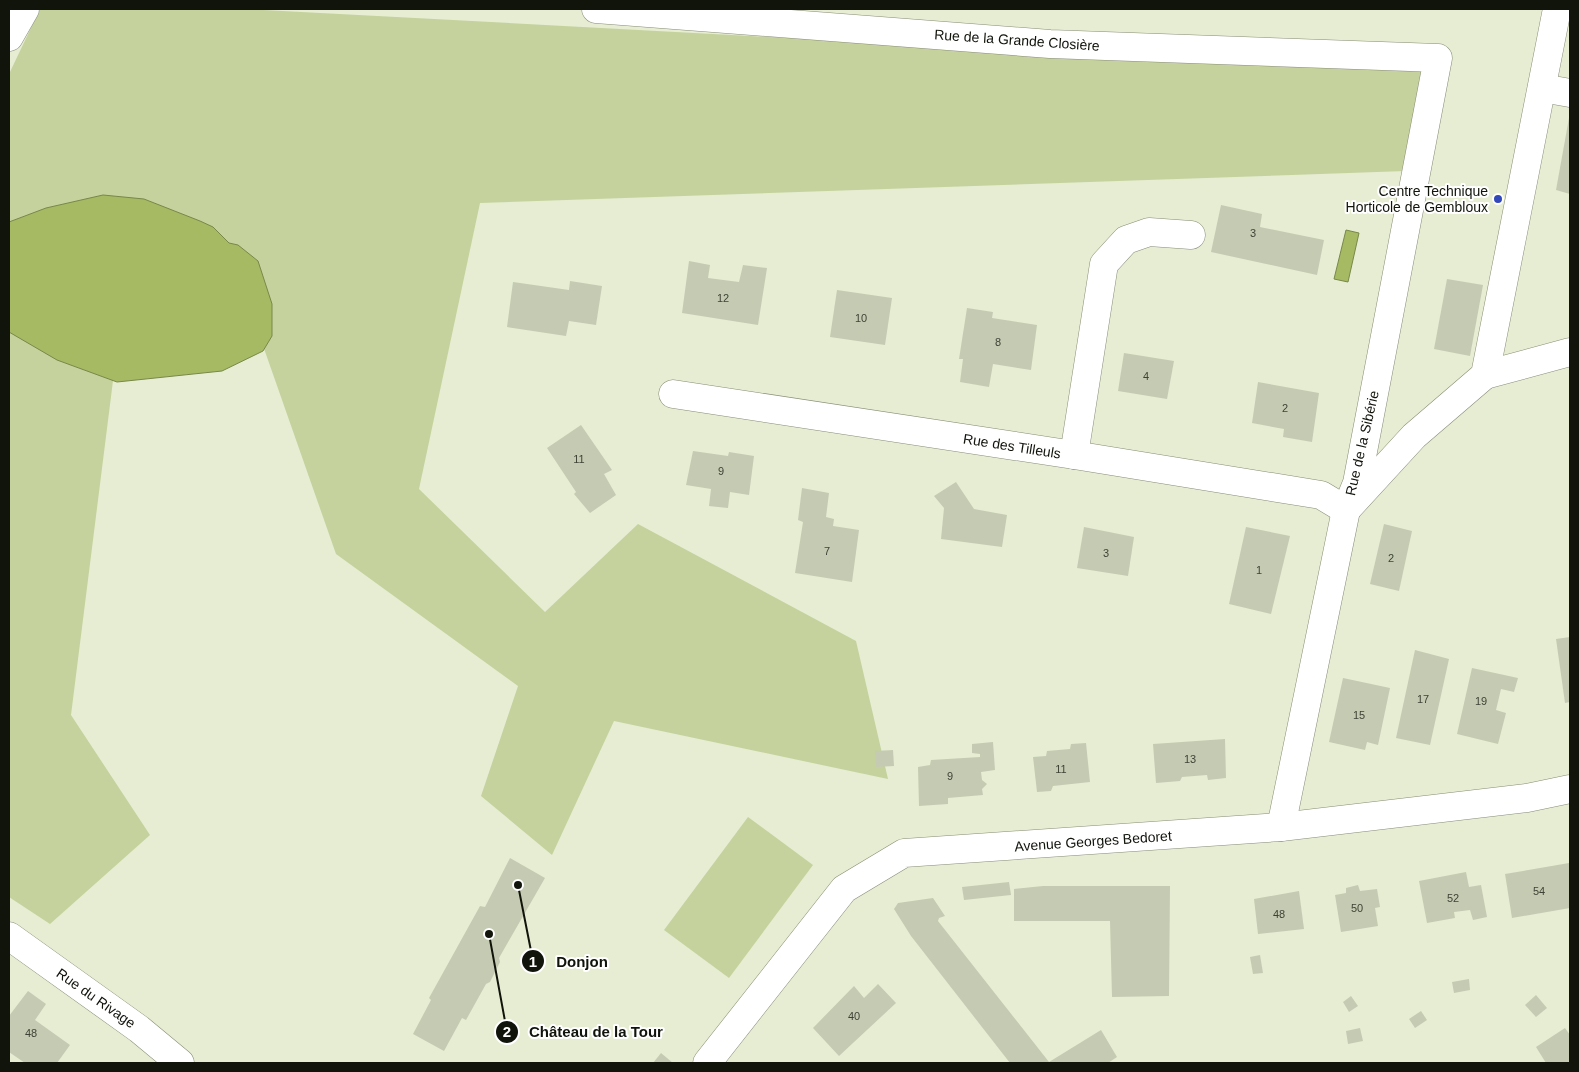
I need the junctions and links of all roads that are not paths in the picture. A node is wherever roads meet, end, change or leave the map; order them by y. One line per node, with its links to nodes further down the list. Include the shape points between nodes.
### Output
1 (25, 9): 4 (street)
2 (596, 9): 5 (street, Rue de la Grande Closière, via 1050,44)
3 (1557, 9): 6 (street)
4 (9, 37)
5 (1438, 58): 13 (street, Rue de la Sibérie, via 1357,483)
6 (1542, 88): 7 (street); 10 (street)
7 (1570, 93)
8 (1191, 235): 12 (street, via 1149,232 1126,240 1104,264)
9 (1570, 352): 10 (street)
10 (1485, 375): 13 (street, via 1414,436)
11 (673, 394): 12 (street, Rue des Tilleuls)
12 (1074, 455): 13 (street, Rue des Tilleuls, via 1321,495)
13 (1346, 510): 15 (street, Rue de la Sibérie)
14 (1570, 789): 15 (street, Avenue Georges Bedoret, via 1527,798)
15 (1280, 827): 18 (street, Avenue Georges Bedoret, via 904,853 844,889)
16 (9, 936): 17 (street, Rue du Rivage, via 139,1029)
17 (180, 1063)
18 (707, 1063)

